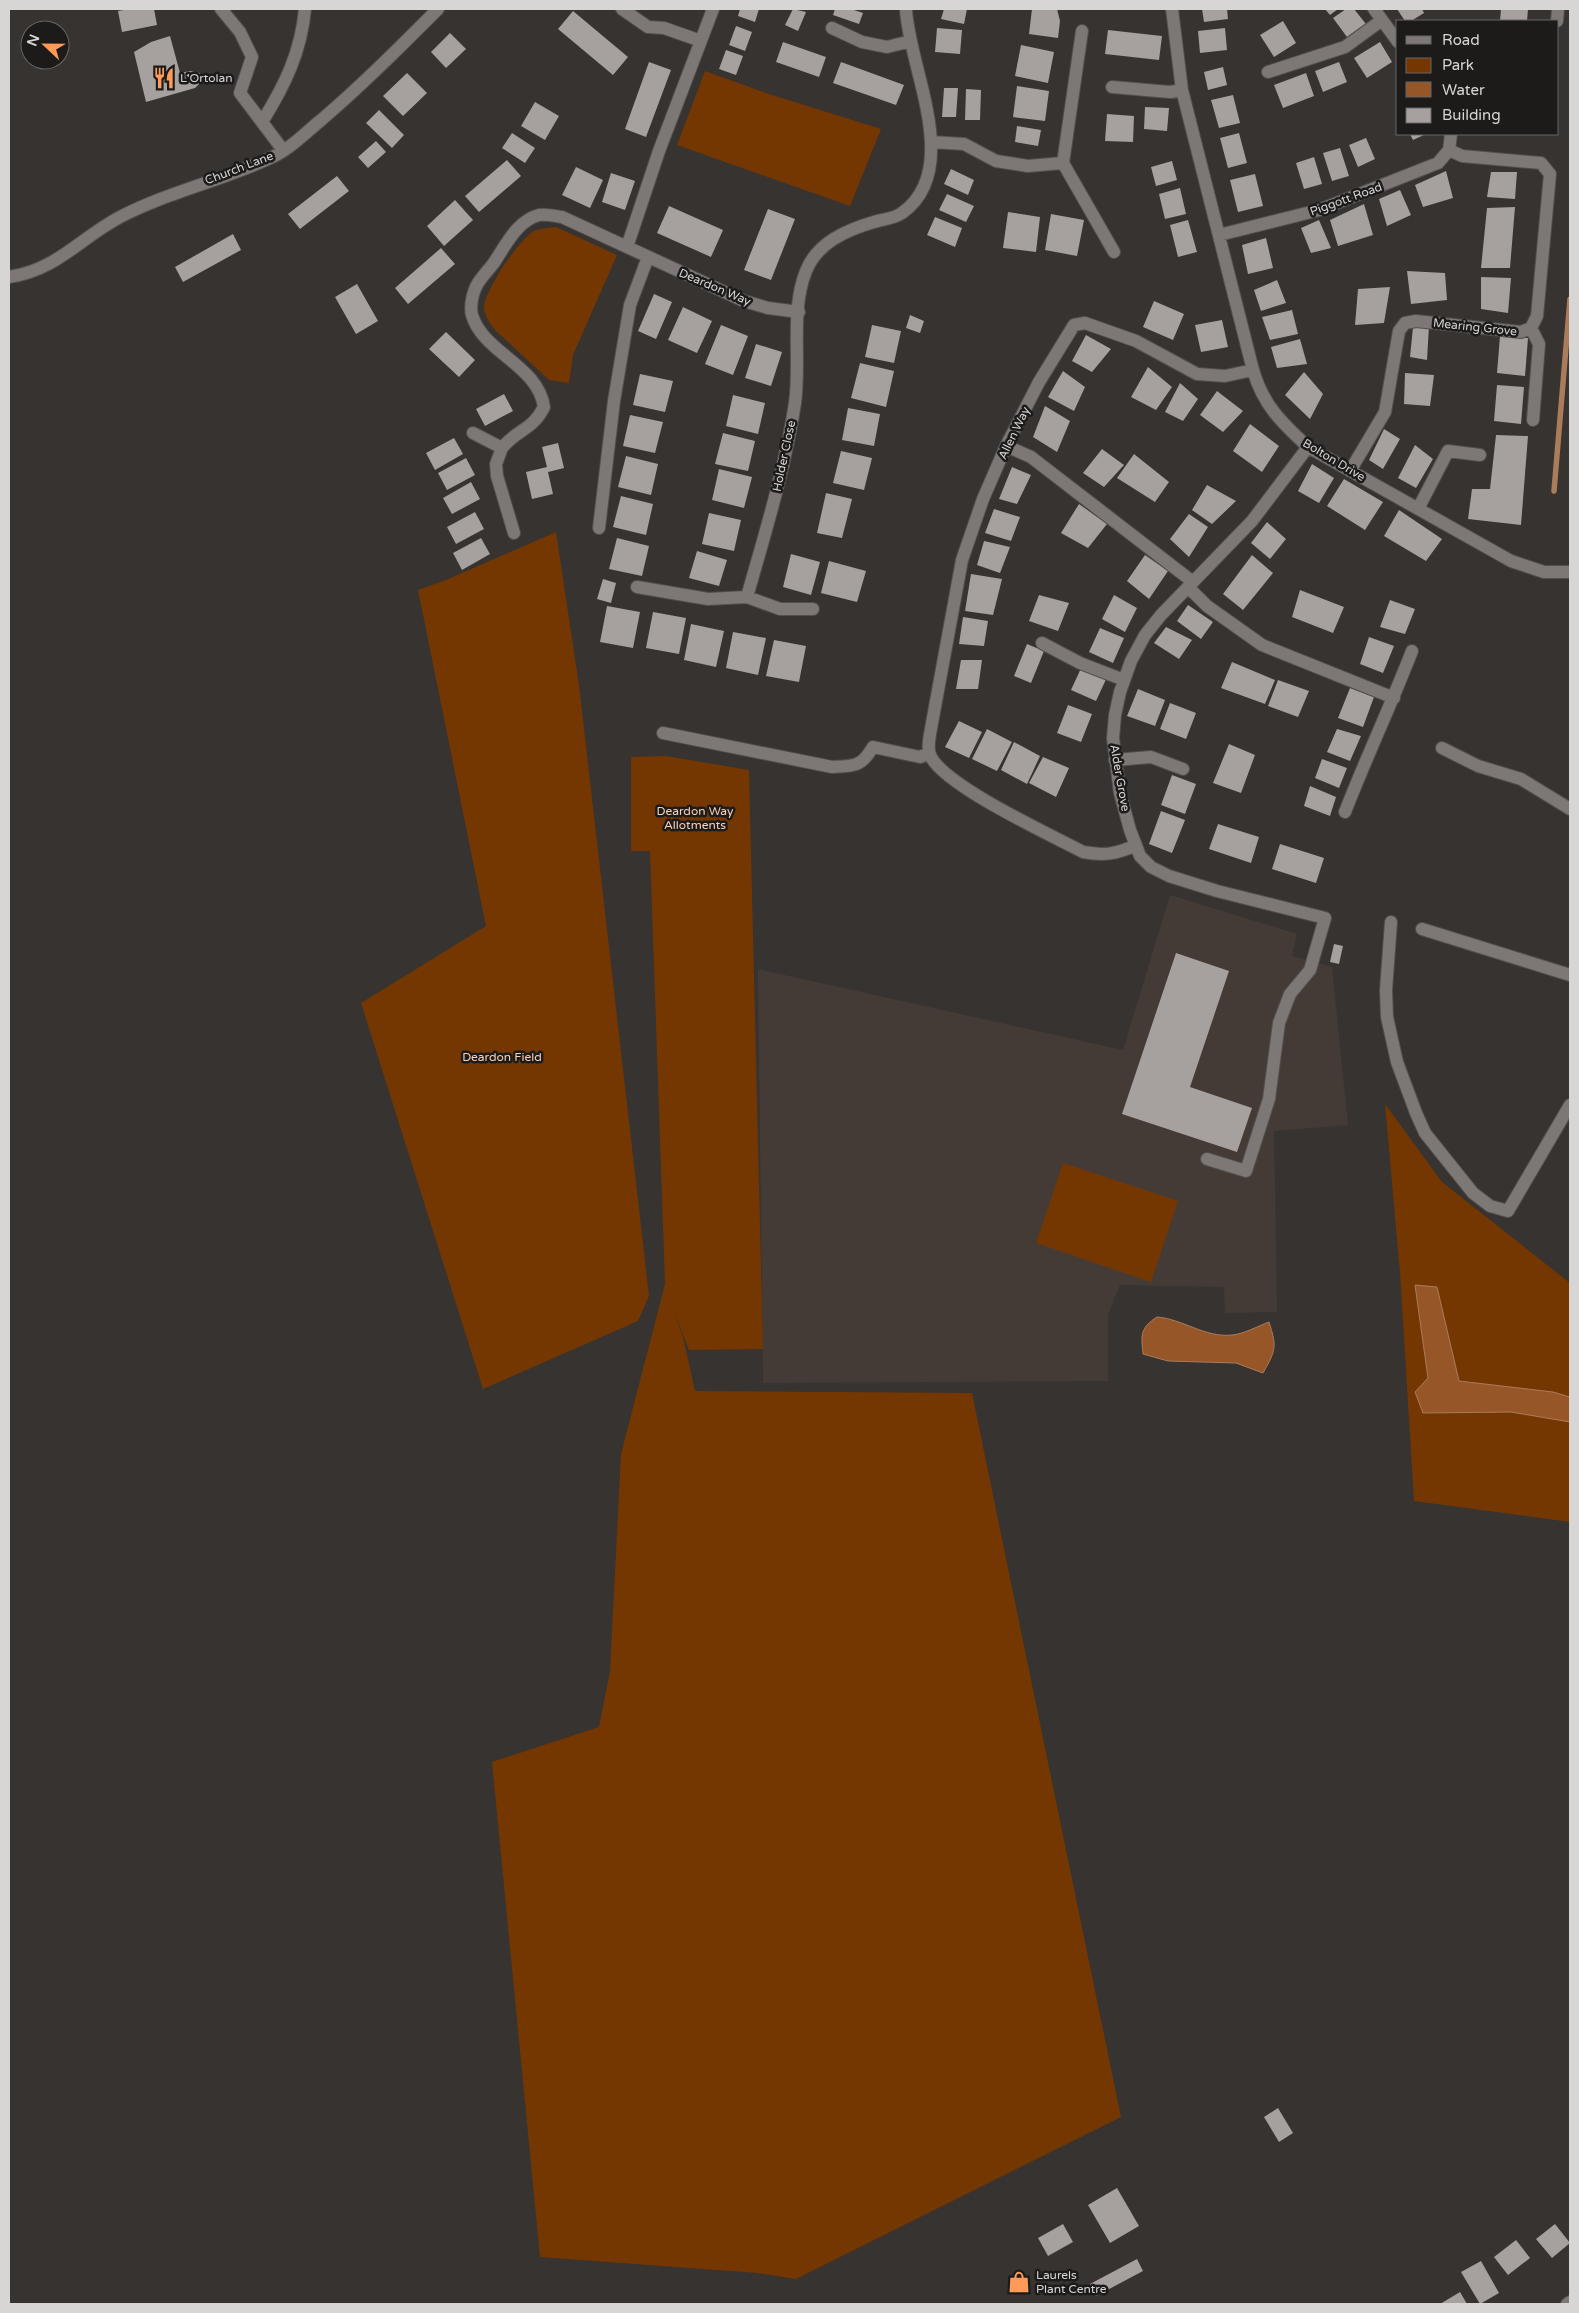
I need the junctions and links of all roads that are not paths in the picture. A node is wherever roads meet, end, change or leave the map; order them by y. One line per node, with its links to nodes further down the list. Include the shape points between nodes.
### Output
1 (222, 9): 18 (street, via 240,32 252,56 240,93)
2 (305, 9): 18 (street, via 303,34 284,86)
3 (438, 9): 21 (street, Church Lane, via 351,95)
4 (622, 9): 13 (street, via 648,27 664,28)
5 (713, 9): 13 (street)
6 (906, 9): 14 (street)
7 (1172, 9): 17 (street, Bolton Drive)
8 (1374, 9): 9 (street)
9 (1382, 20): 12 (street); 15 (street, via 1345,47)
10 (832, 28): 14 (street, via 862,42 887,47)
11 (1082, 31): 23 (street)
12 (1396, 39)
13 (701, 41): 25 (street)
14 (911, 41): 20 (street, via 928,102)
15 (1268, 72)
16 (1112, 87): 17 (street, via 1170,92)
17 (1182, 90): 24 (street, Bolton Drive)
18 (262, 122): 21 (street)
19 (1451, 135): 22 (street)
20 (931, 142): 23 (street, via 964,144 996,161 1028,166); 29 (street, via 926,181 916,199 902,214 854,228 828,241 806,270)
21 (283, 150): 28 (street, Church Lane, via 270,159 140,207 110,222 45,268)
22 (1449, 150): 24 (street, Piggott Road, via 1438,163 1319,210); 30 (street, Mearing Grove, via 1462,156 1541,163 1550,174 1538,316)
23 (1062, 162): 26 (street)
24 (1219, 235): 31 (street, Bolton Drive)
25 (626, 247): 27 (street, Deardon Way); 35 (street, Deardon Way, via 562,217 540,215 524,222 513,233 475,287 472,315 478,328 530,379 542,396 544,407 531,426 510,438)
26 (1114, 252)
27 (648, 257): 29 (street, Deardon Way, via 744,301); 40 (street, via 630,305 614,401)
28 (9, 277)
29 (799, 312): 45 (street, Holder Close, via 795,400 784,462)
30 (1531, 328): 32 (street, via 1539,344); 38 (street, Mearing Grove, via 1521,332 1416,321 1405,323 1399,331 1385,412)
31 (1253, 370): 34 (street, Allen Way, via 1225,376 1197,374 1136,341 1085,323 1074,325 1039,382); 36 (street, Bolton Drive, via 1258,389 1267,403)
32 (1533, 420)
33 (473, 433): 35 (street)
34 (1006, 446): 43 (street, via 1030,457); 53 (street, Allen Way, via 962,560)
35 (502, 448): 41 (street, via 496,464 497,476)
36 (1308, 448): 38 (street, Bolton Drive); 43 (street, Alder Grove, via 1252,520)
37 (1480, 455): 39 (street, via 1448,451)
38 (1350, 471): 39 (street, Bolton Drive)
39 (1418, 509): 42 (street, Bolton Drive, via 1511,561 1544,572)
40 (599, 528)
41 (514, 533)
42 (1570, 572)
43 (1191, 585): 49 (street, Alder Grove, via 1145,635); 50 (street, via 1207,606 1262,645)
44 (637, 588): 45 (street, via 708,599)
45 (747, 597): 46 (street, via 780,609)
46 (813, 609)
47 (1042, 643): 49 (street, via 1080,663)
48 (1412, 651): 50 (street)
49 (1124, 680): 54 (street, Alder Grove, via 1114,715)
50 (1394, 698): 57 (street, via 1370,747)
51 (663, 733): 53 (street, via 832,767 853,766 865,761 873,747 920,757)
52 (1442, 748): 56 (street, via 1478,766 1521,779)
53 (929, 753): 58 (street, via 958,784 1083,852 1100,856)
54 (1115, 760): 55 (street, via 1151,757); 58 (street, Alder Grove, via 1120,793)
55 (1183, 769)
56 (1570, 809)
57 (1345, 812)
58 (1136, 845): 63 (street, Alder Grove, via 1140,856 1151,867 1169,876 1325,918 1310,970 1290,994 1279,1024 1270,1099 1246,1171)
59 (1391, 922): 62 (street, via 1386,1003 1397,1062 1425,1133 1473,1193 1490,1206 1508,1210)
60 (1422, 929): 61 (street)
61 (1570, 975)
62 (1570, 1104)
63 (1207, 1159)
64 (1570, 2302): 65 (street)
65 (1567, 2304)

